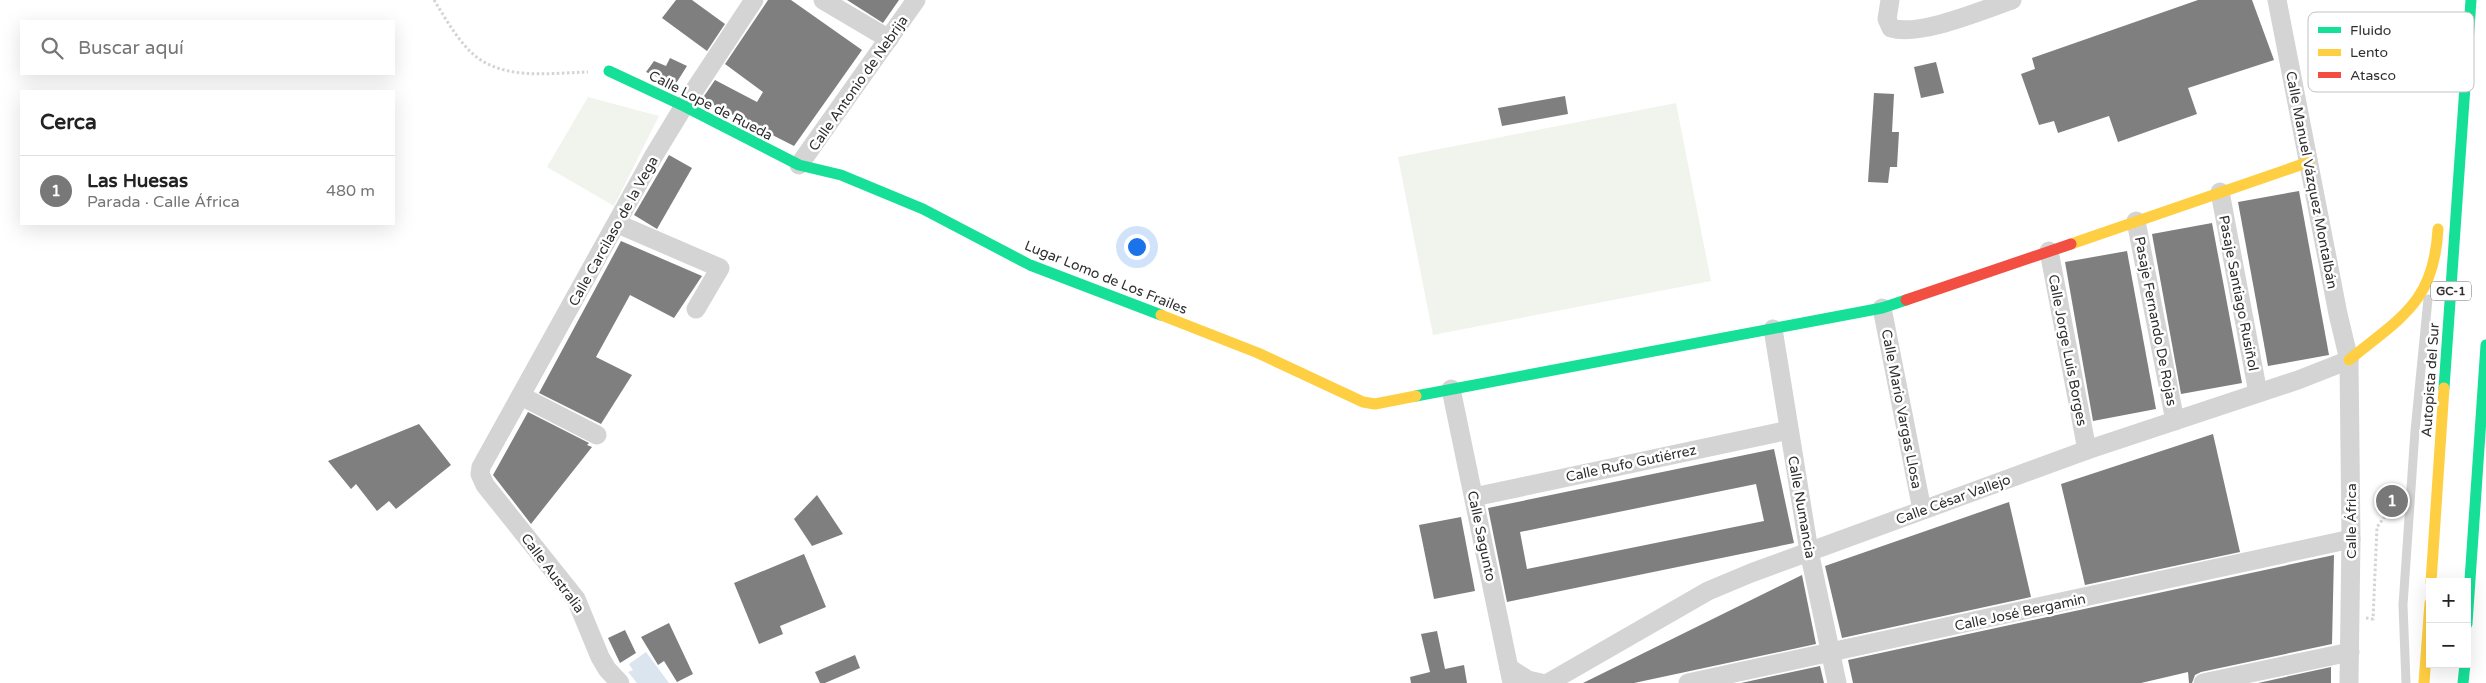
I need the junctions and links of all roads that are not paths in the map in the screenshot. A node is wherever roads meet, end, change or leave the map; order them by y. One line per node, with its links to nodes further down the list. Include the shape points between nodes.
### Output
1 (754, 0): 10 (street, Calle Carcilaso de la Vega)
2 (824, 0): 7 (street)
3 (916, 0): 7 (street, Calle Antonio de Nebrija)
4 (1890, 0): 5 (street, via 1887,19 1891,28 1902,31 1947,22)
5 (2012, 0)
6 (2277, 0): 11 (street, Calle Manuel Vázquez Montalbán)
7 (888, 40): 12 (street, Calle Antonio de Nebrija)
8 (609, 71): 10 (main road, Calle Lope de Rueda)
9 (2465, 92): 36 (main road, Autopista del Sur / GC-1)
10 (684, 106): 12 (main road, Calle Lope de Rueda); 16 (street, Calle Carcilaso de la Vega)
11 (2309, 162): 13 (main road); 23 (street, Calle Manuel Vázquez Montalbán)
12 (799, 165): 24 (main road, Lugar Lomo de Los Frailes, via 840,175 923,209 1030,266 1258,353 1362,402 1375,404)
13 (2220, 192): 15 (main road); 25 (street, Pasaje Santiago Rusiñol)
14 (2439, 219): 18 (main road, via 2437,254)
15 (2136, 221): 17 (main road); 27 (street, Pasaje Fernando De Rojas)
16 (618, 224): 20 (street, via 720,268); 26 (street, Calle Carcilaso de la Vega)
17 (2049, 250): 19 (main road); 30 (street, Calle Jorge Luis Borges)
18 (2431, 276): 23 (main road, via 2422,295); 51 (lane, via 2415,431 2403,605)
19 (1882, 308): 21 (main road); 33 (street, Calle Mario Vargas Llosa)
20 (696, 309)
21 (1772, 329): 24 (main road); 28 (street, Calle Numancia)
22 (2486, 345): 38 (main road)
23 (2349, 360): 25 (street, Calle César Vallejo); 34 (street, Calle África)
24 (1451, 389): 32 (street, Calle Sagunto)
25 (2258, 393): 27 (street, Calle César Vallejo)
26 (521, 396): 29 (street); 31 (street, Calle Carcilaso de la Vega)
27 (2175, 421): 30 (street, Calle César Vallejo)
28 (1789, 430): 32 (street, Calle Rufo Gutiérrez); 35 (street, Calle Numancia)
29 (597, 436)
30 (2087, 450): 33 (street, Calle César Vallejo)
31 (481, 467): 44 (street, Calle Australia, via 482,480 576,599 600,657)
32 (1474, 497): 42 (street, Calle Sagunto)
33 (1922, 510): 35 (street, Calle César Vallejo)
34 (2351, 539): 39 (street, Calle África); 40 (street, Calle José Bergamin)
35 (1809, 551): 40 (street, Calle Numancia); 43 (street, Calle César Vallejo, via 1708,591)
36 (2431, 578)
37 (2429, 623): 52 (main road)
38 (2467, 623)
39 (2350, 652): 49 (street); 50 (street, Calle África)
40 (1830, 654): 47 (street, Calle José Bergamin); 48 (street, Calle Numancia)
41 (2465, 668): 53 (main road)
42 (1511, 675): 45 (street)
43 (1568, 677): 46 (street, Calle César Vallejo)
44 (620, 683)
45 (1541, 683)
46 (1548, 683)
47 (1688, 683)
48 (1837, 683)
49 (2204, 683)
50 (2349, 683)
51 (2406, 683)
52 (2424, 683)
53 (2463, 683)

